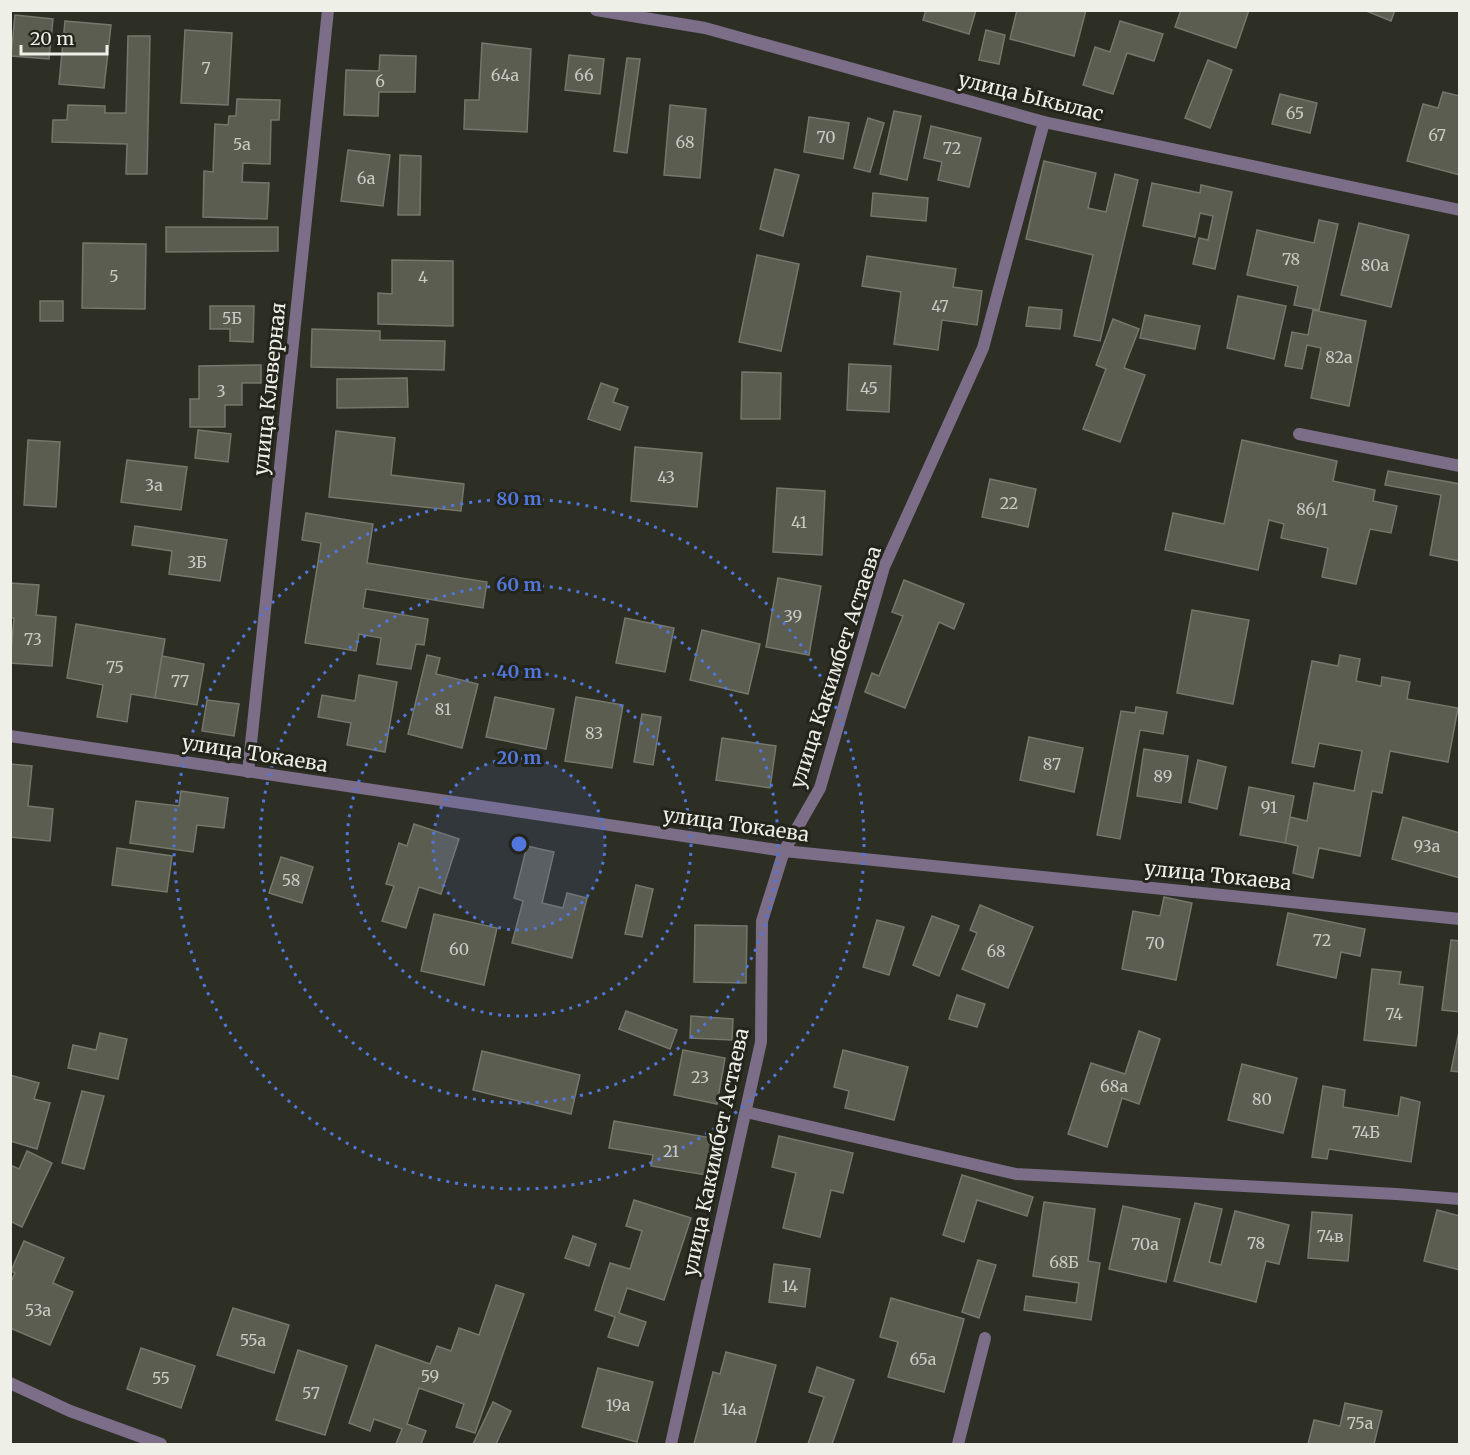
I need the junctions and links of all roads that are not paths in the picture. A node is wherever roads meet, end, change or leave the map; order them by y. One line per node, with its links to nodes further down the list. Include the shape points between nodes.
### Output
1 (328, 10): 8 (street, улица Клеверная)
2 (596, 10): 3 (street, улица Ыкылас, via 705,28)
3 (1044, 122): 4 (street, улица Ыкылас); 9 (street, улица Какимбет Астаева, via 983,348 884,567 820,788)
4 (1460, 210)
5 (1299, 434): 6 (street)
6 (1460, 466)
7 (10, 736): 8 (street, улица Токаева)
8 (248, 772): 9 (street, улица Токаева)
9 (784, 851): 10 (street, улица Токаева); 11 (street, улица Какимбет Астаева, via 762,921 761,1042)
10 (1460, 919)
11 (746, 1112): 12 (street, via 1016,1174); 16 (street, улица Какимбет Астаева)
12 (1460, 1199)
13 (985, 1338): 17 (street)
14 (10, 1383): 15 (street, via 70,1412)
15 (161, 1444)
16 (671, 1444)
17 (958, 1444)

